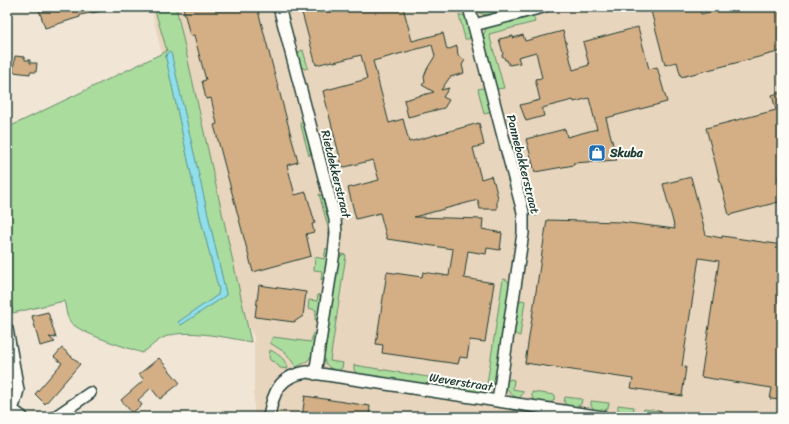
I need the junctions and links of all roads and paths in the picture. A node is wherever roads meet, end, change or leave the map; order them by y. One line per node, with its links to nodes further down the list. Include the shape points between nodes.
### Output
1 (279, 7): 6 (street, Rietdekkerstraat, via 335,219 334,252)
2 (469, 7): 4 (street, Pannebakkerstraat)
3 (543, 7): 4 (street)
4 (474, 25): 8 (street, Pannebakkerstraat, via 523,218 523,233)
5 (7, 329): 9 (street, via 18,390 17,399)
6 (315, 374): 8 (street, Weverstraat); 12 (street, Weverstraat, via 307,372 286,379 273,397)
7 (90, 393): 11 (street)
8 (498, 401): 13 (street, Weverstraat)
9 (9, 411): 10 (street)
10 (22, 417)
11 (54, 417)
12 (269, 417)
13 (603, 417)

